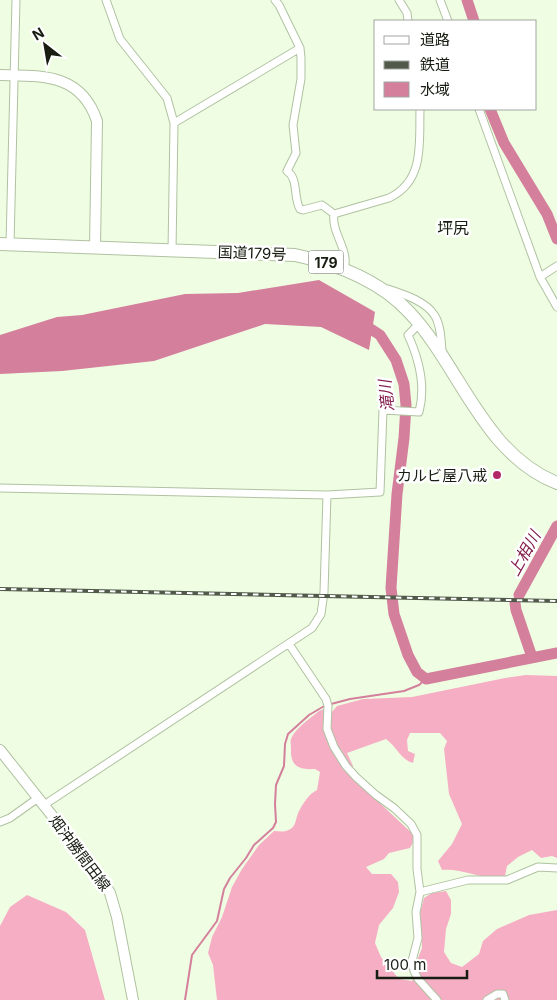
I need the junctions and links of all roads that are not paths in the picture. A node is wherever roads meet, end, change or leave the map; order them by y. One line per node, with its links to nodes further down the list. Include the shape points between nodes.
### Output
1 (16, 0): 10 (street)
2 (106, 0): 13 (street, via 120,39 167,98)
3 (276, 0): 8 (street)
4 (399, 0): 6 (street)
5 (440, 0): 7 (street)
6 (408, 20)
7 (448, 20)
8 (300, 48): 13 (street); 14 (street, via 301,80 293,125 296,153 286,171 294,180 300,209 322,205)
9 (0, 75): 10 (main road)
10 (14, 76): 15 (street); 16 (main road, via 47,77 67,82 83,94 93,110 97,121)
11 (420, 110): 14 (street, via 418,164 407,186 389,198)
12 (479, 110): 20 (street)
13 (174, 123): 17 (street)
14 (334, 214): 19 (street, via 346,259)
15 (5, 244): 16 (highway, 国道179号 / 179)
16 (95, 248): 17 (highway, 国道179号 / 179)
17 (172, 251): 19 (highway, 国道179号 / 179, via 295,255)
18 (557, 266): 20 (street)
19 (344, 269): 21 (highway, 国道179号 / 179)
20 (540, 277): 22 (street)
21 (378, 286): 23 (highway, 国道179号 / 179); 24 (street, via 426,306 439,327)
22 (557, 307)
23 (419, 324): 24 (highway, 国道179号 / 179); 27 (street, via 408,335 416,352 421,378 419,412 383,410 380,492)
24 (442, 354): 25 (highway, 国道179号 / 179, via 487,424 508,449 534,471)
25 (557, 482)
26 (0, 488): 27 (street)
27 (327, 495): 28 (street, via 321,614 312,628)
28 (289, 644): 30 (street); 33 (street, via 326,699 327,729 346,766 414,829 418,841)
29 (0, 750): 30 (main road, 畑沖勝間田線)
30 (41, 802): 31 (street); 34 (main road, 畑沖勝間田線, via 110,893)
31 (0, 822)
32 (557, 868): 33 (street, via 538,867 507,880 468,880)
33 (420, 892): 35 (street, via 416,912 418,938 412,961 418,979)
34 (133, 1000)
35 (437, 1000)
36 (488, 1000): 37 (street, via 497,994 503,994)
37 (505, 1000)

